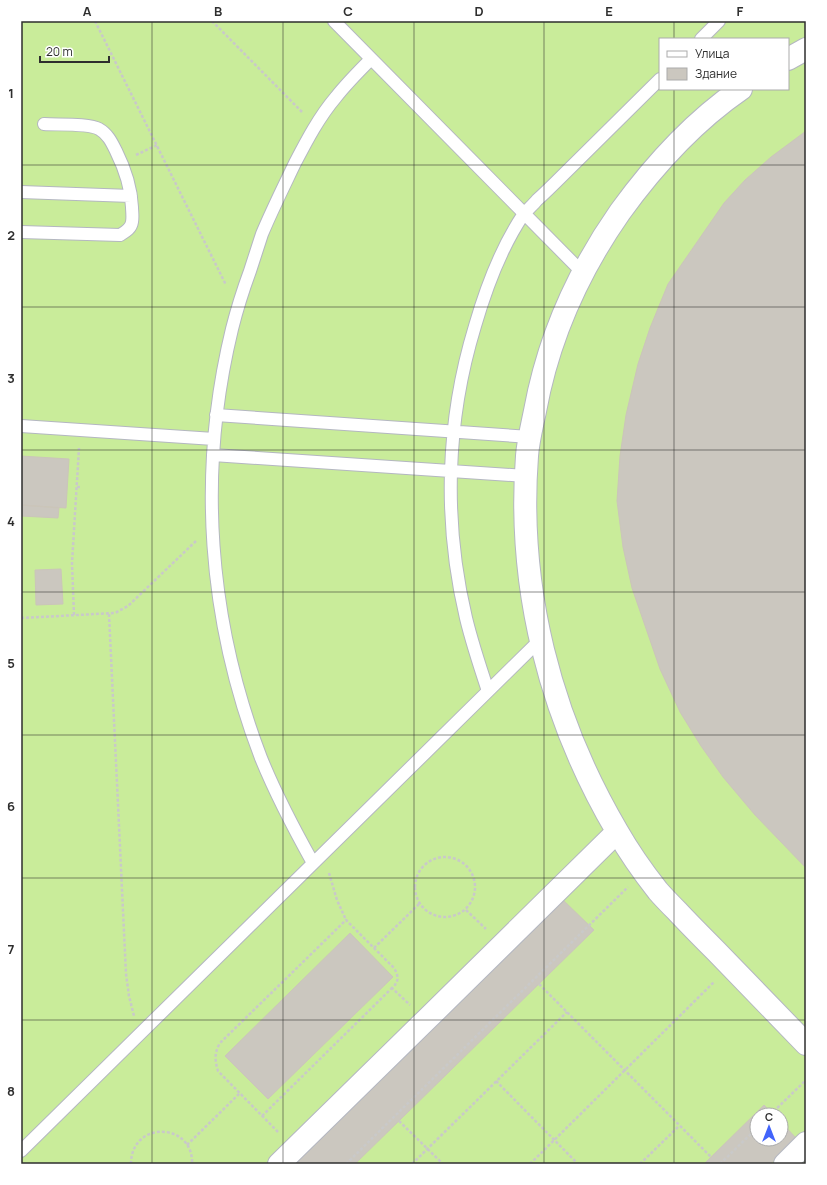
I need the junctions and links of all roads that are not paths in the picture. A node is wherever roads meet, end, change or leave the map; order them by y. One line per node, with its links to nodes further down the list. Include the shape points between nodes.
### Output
1 (334, 21): 6 (lane)
2 (719, 21): 3 (lane)
3 (702, 38)
4 (806, 49): 5 (street)
5 (789, 58)
6 (371, 59): 12 (lane); 15 (lane, via 336,96 305,143 262,235 237,308 226,353)
7 (659, 80): 12 (lane)
8 (740, 90): 14 (street, via 689,132 637,189 611,225)
9 (44, 124): 11 (lane, via 100,129 110,139 122,162)
10 (21, 192): 11 (lane)
11 (131, 196): 13 (lane, via 132,223 120,235)
12 (524, 214): 14 (lane); 17 (lane, via 499,260 479,312 461,379)
13 (21, 236)
14 (583, 273): 18 (street, via 550,349)
15 (216, 415): 17 (lane); 19 (lane)
16 (21, 426): 19 (lane)
17 (453, 431): 18 (lane); 21 (lane)
18 (530, 437): 22 (street)
19 (214, 439): 20 (lane)
20 (213, 455): 21 (lane); 26 (lane, via 212,526 215,568 230,661 262,760 290,822)
21 (451, 471): 22 (lane); 24 (lane, via 452,536 460,590 466,620)
22 (526, 476): 23 (street, via 529,574)
23 (540, 640): 24 (lane); 25 (street, via 557,700 571,737)
24 (488, 691): 26 (lane)
25 (617, 832): 27 (street, via 659,892); 30 (street)
26 (313, 863): 29 (lane)
27 (806, 1044)
28 (806, 1143): 31 (street)
29 (21, 1151)
30 (279, 1164)
31 (785, 1164)

